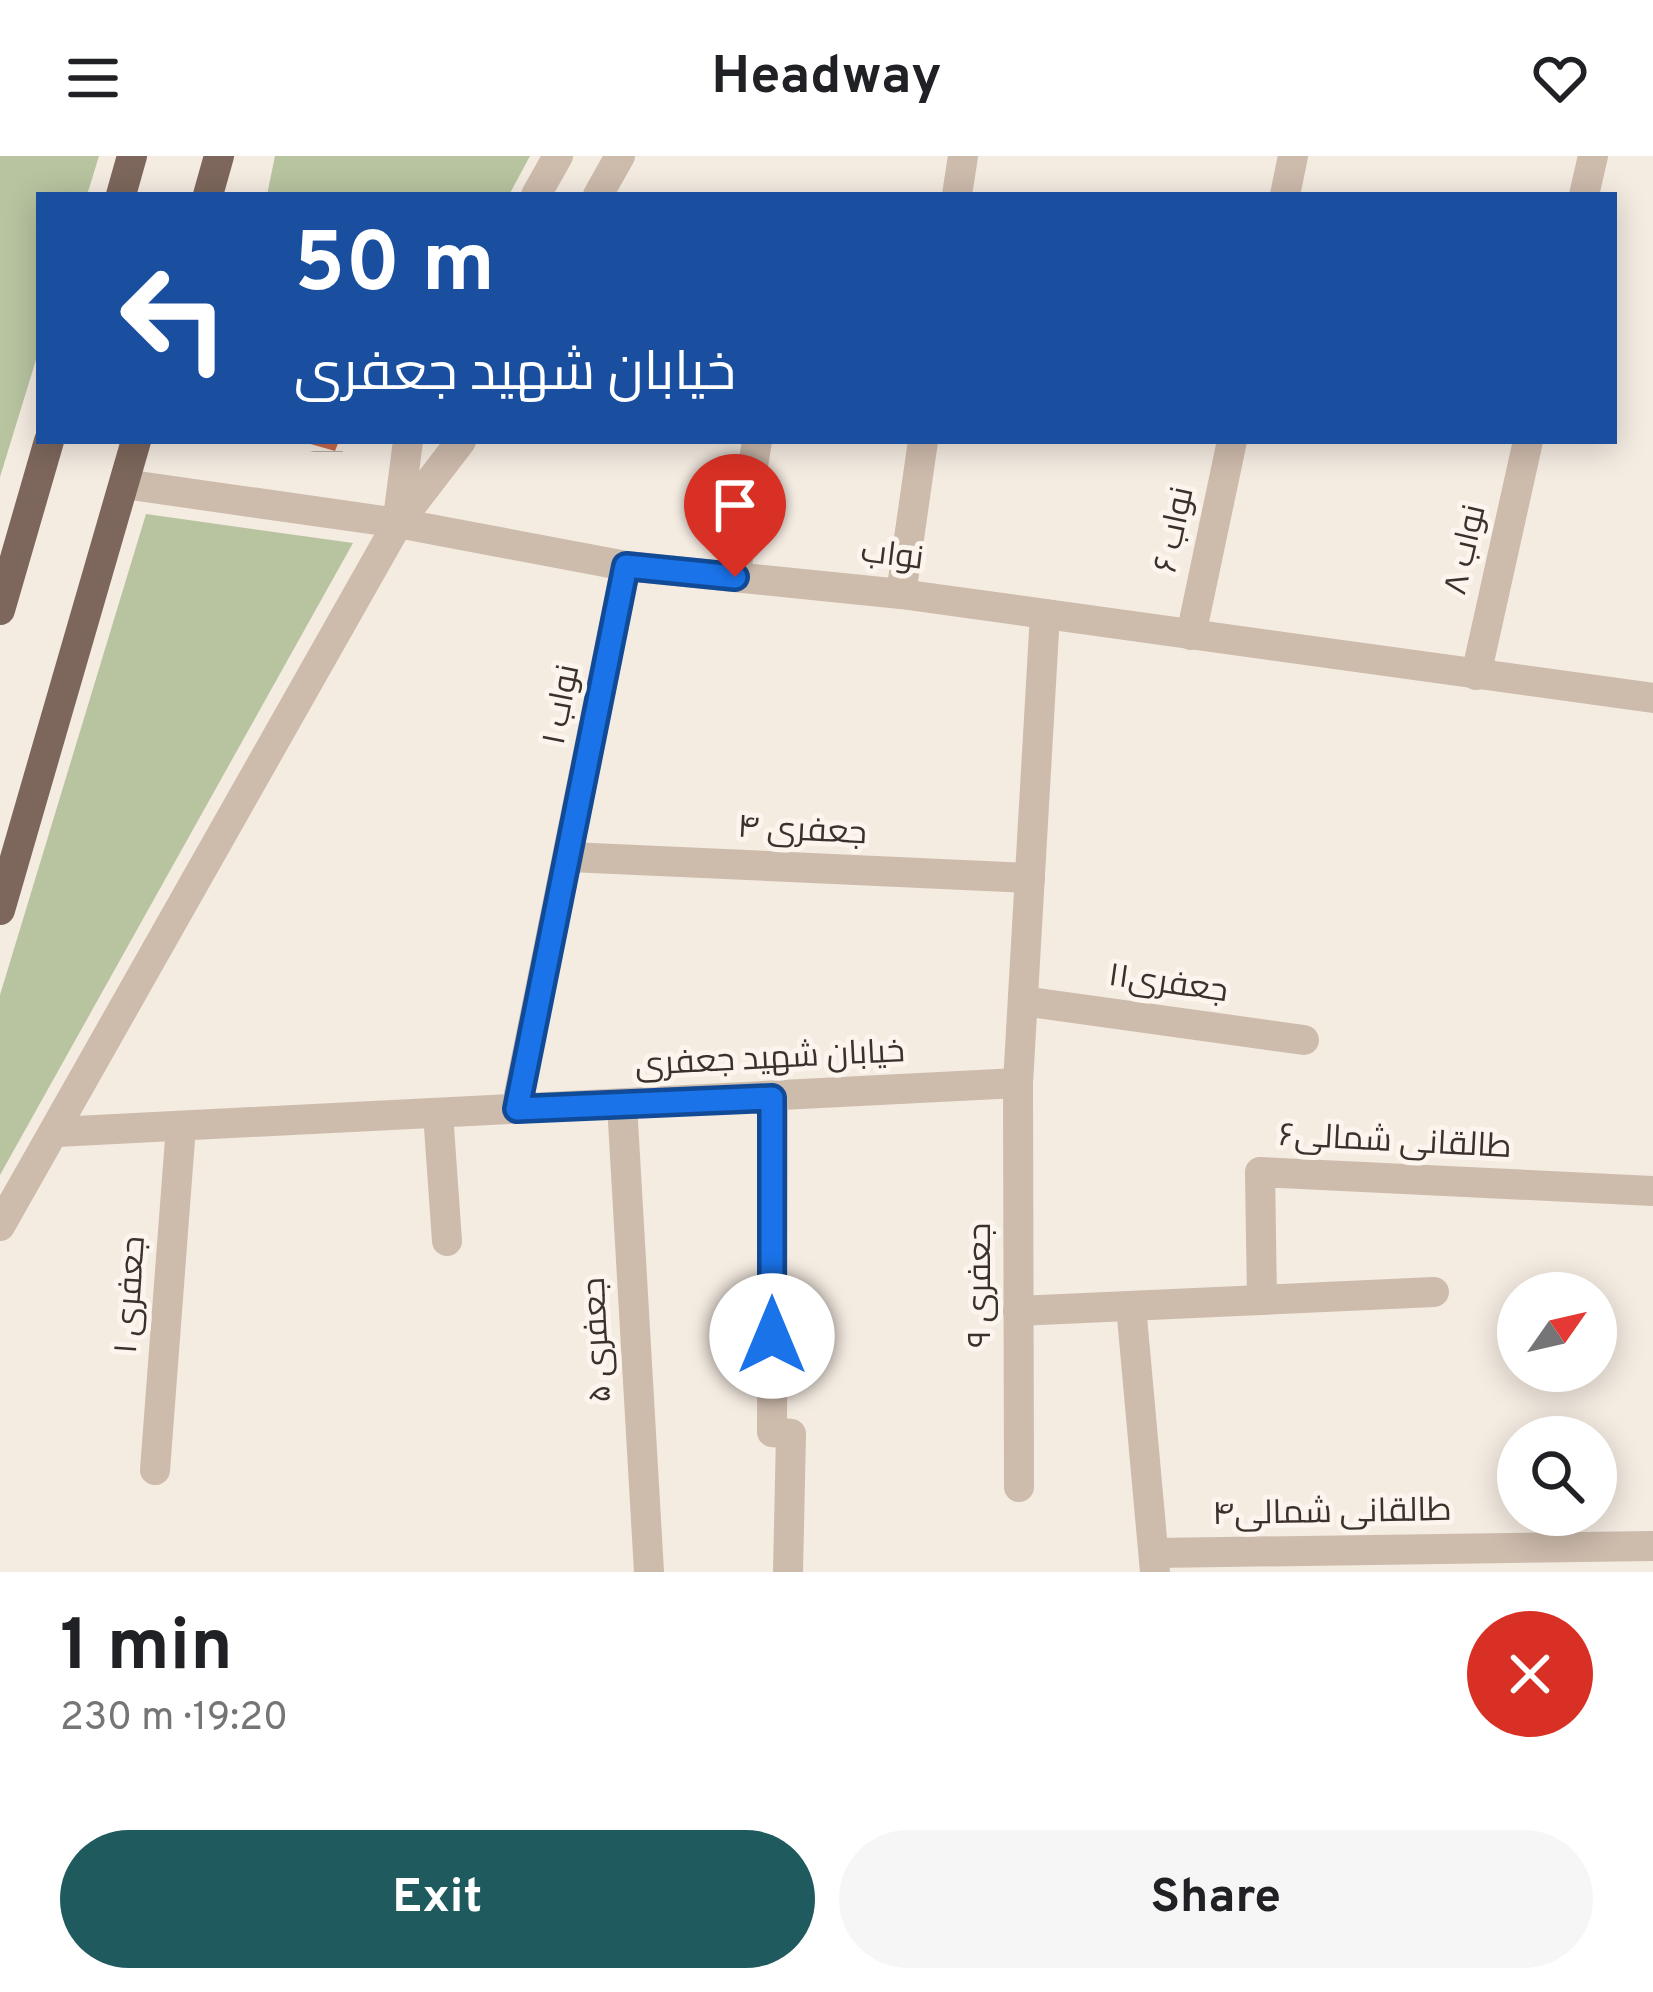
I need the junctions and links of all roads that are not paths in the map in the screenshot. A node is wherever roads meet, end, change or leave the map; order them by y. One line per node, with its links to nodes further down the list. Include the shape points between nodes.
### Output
1 (132, 156): 8 (main road)
2 (219, 156): 9 (main road)
3 (558, 156): 10 (street)
4 (620, 156): 11 (street)
5 (963, 156): 12 (street)
6 (1293, 156): 13 (street)
7 (1593, 156): 14 (street)
8 (122, 192)
9 (209, 192)
10 (538, 192)
11 (600, 192)
12 (957, 192)
13 (1286, 192)
14 (1585, 192)
15 (48, 444): 28 (main road)
16 (135, 444): 23 (main road)
17 (409, 444): 24 (street)
18 (459, 444): 24 (street)
19 (757, 444): 26 (street)
20 (923, 444): 27 (street)
21 (1231, 444): 30 (street, نواب ۶)
22 (1527, 444): 31 (street, نواب ۸)
23 (124, 484): 24 (street, نواب); 35 (main road)
24 (398, 523): 25 (street, نواب); 44 (street)
25 (626, 566): 26 (street, نواب); 33 (street, نواب ۱)
26 (735, 577): 27 (street, نواب)
27 (901, 594): 29 (street, نواب)
28 (0, 610)
29 (1046, 614): 30 (street, نواب); 34 (street)
30 (1191, 635): 31 (street, نواب)
31 (1476, 675): 32 (street, نواب)
32 (1653, 698)
33 (570, 857): 34 (street, جعفری ۴); 41 (street)
34 (1030, 878): 36 (street)
35 (0, 910)
36 (1023, 1001): 37 (street, جعفری۱۱); 38 (street)
37 (1304, 1040)
38 (1018, 1083): 39 (street, خیابان شهید جعفری); 51 (street, جعفری ۹)
39 (772, 1098): 40 (street, خیابان شهید جعفری); 57 (street, via 772,1432 790,1434)
40 (622, 1104): 41 (street, خیابان شهید جعفری); 56 (street, جعفری ۵)
41 (517, 1109): 42 (street, خیابان شهید جعفری)
42 (438, 1113): 43 (street, خیابان شهید جعفری); 47 (street)
43 (181, 1126): 44 (street, خیابان شهید جعفری); 52 (street, جعفری ۱)
44 (57, 1132): 46 (street)
45 (1653, 1191): 49 (street, طالقانی شمالی۶, via 1260,1172)
46 (0, 1226)
47 (446, 1241)
48 (1434, 1292): 49 (street)
49 (1262, 1300): 50 (street)
50 (1131, 1306): 51 (street); 55 (street)
51 (1018, 1311): 53 (street, جعفری ۹)
52 (155, 1470)
53 (1019, 1487)
54 (1653, 1546): 55 (street, طالقانی شمالی۴)
55 (1155, 1562)
56 (649, 1572)
57 (788, 1572)

